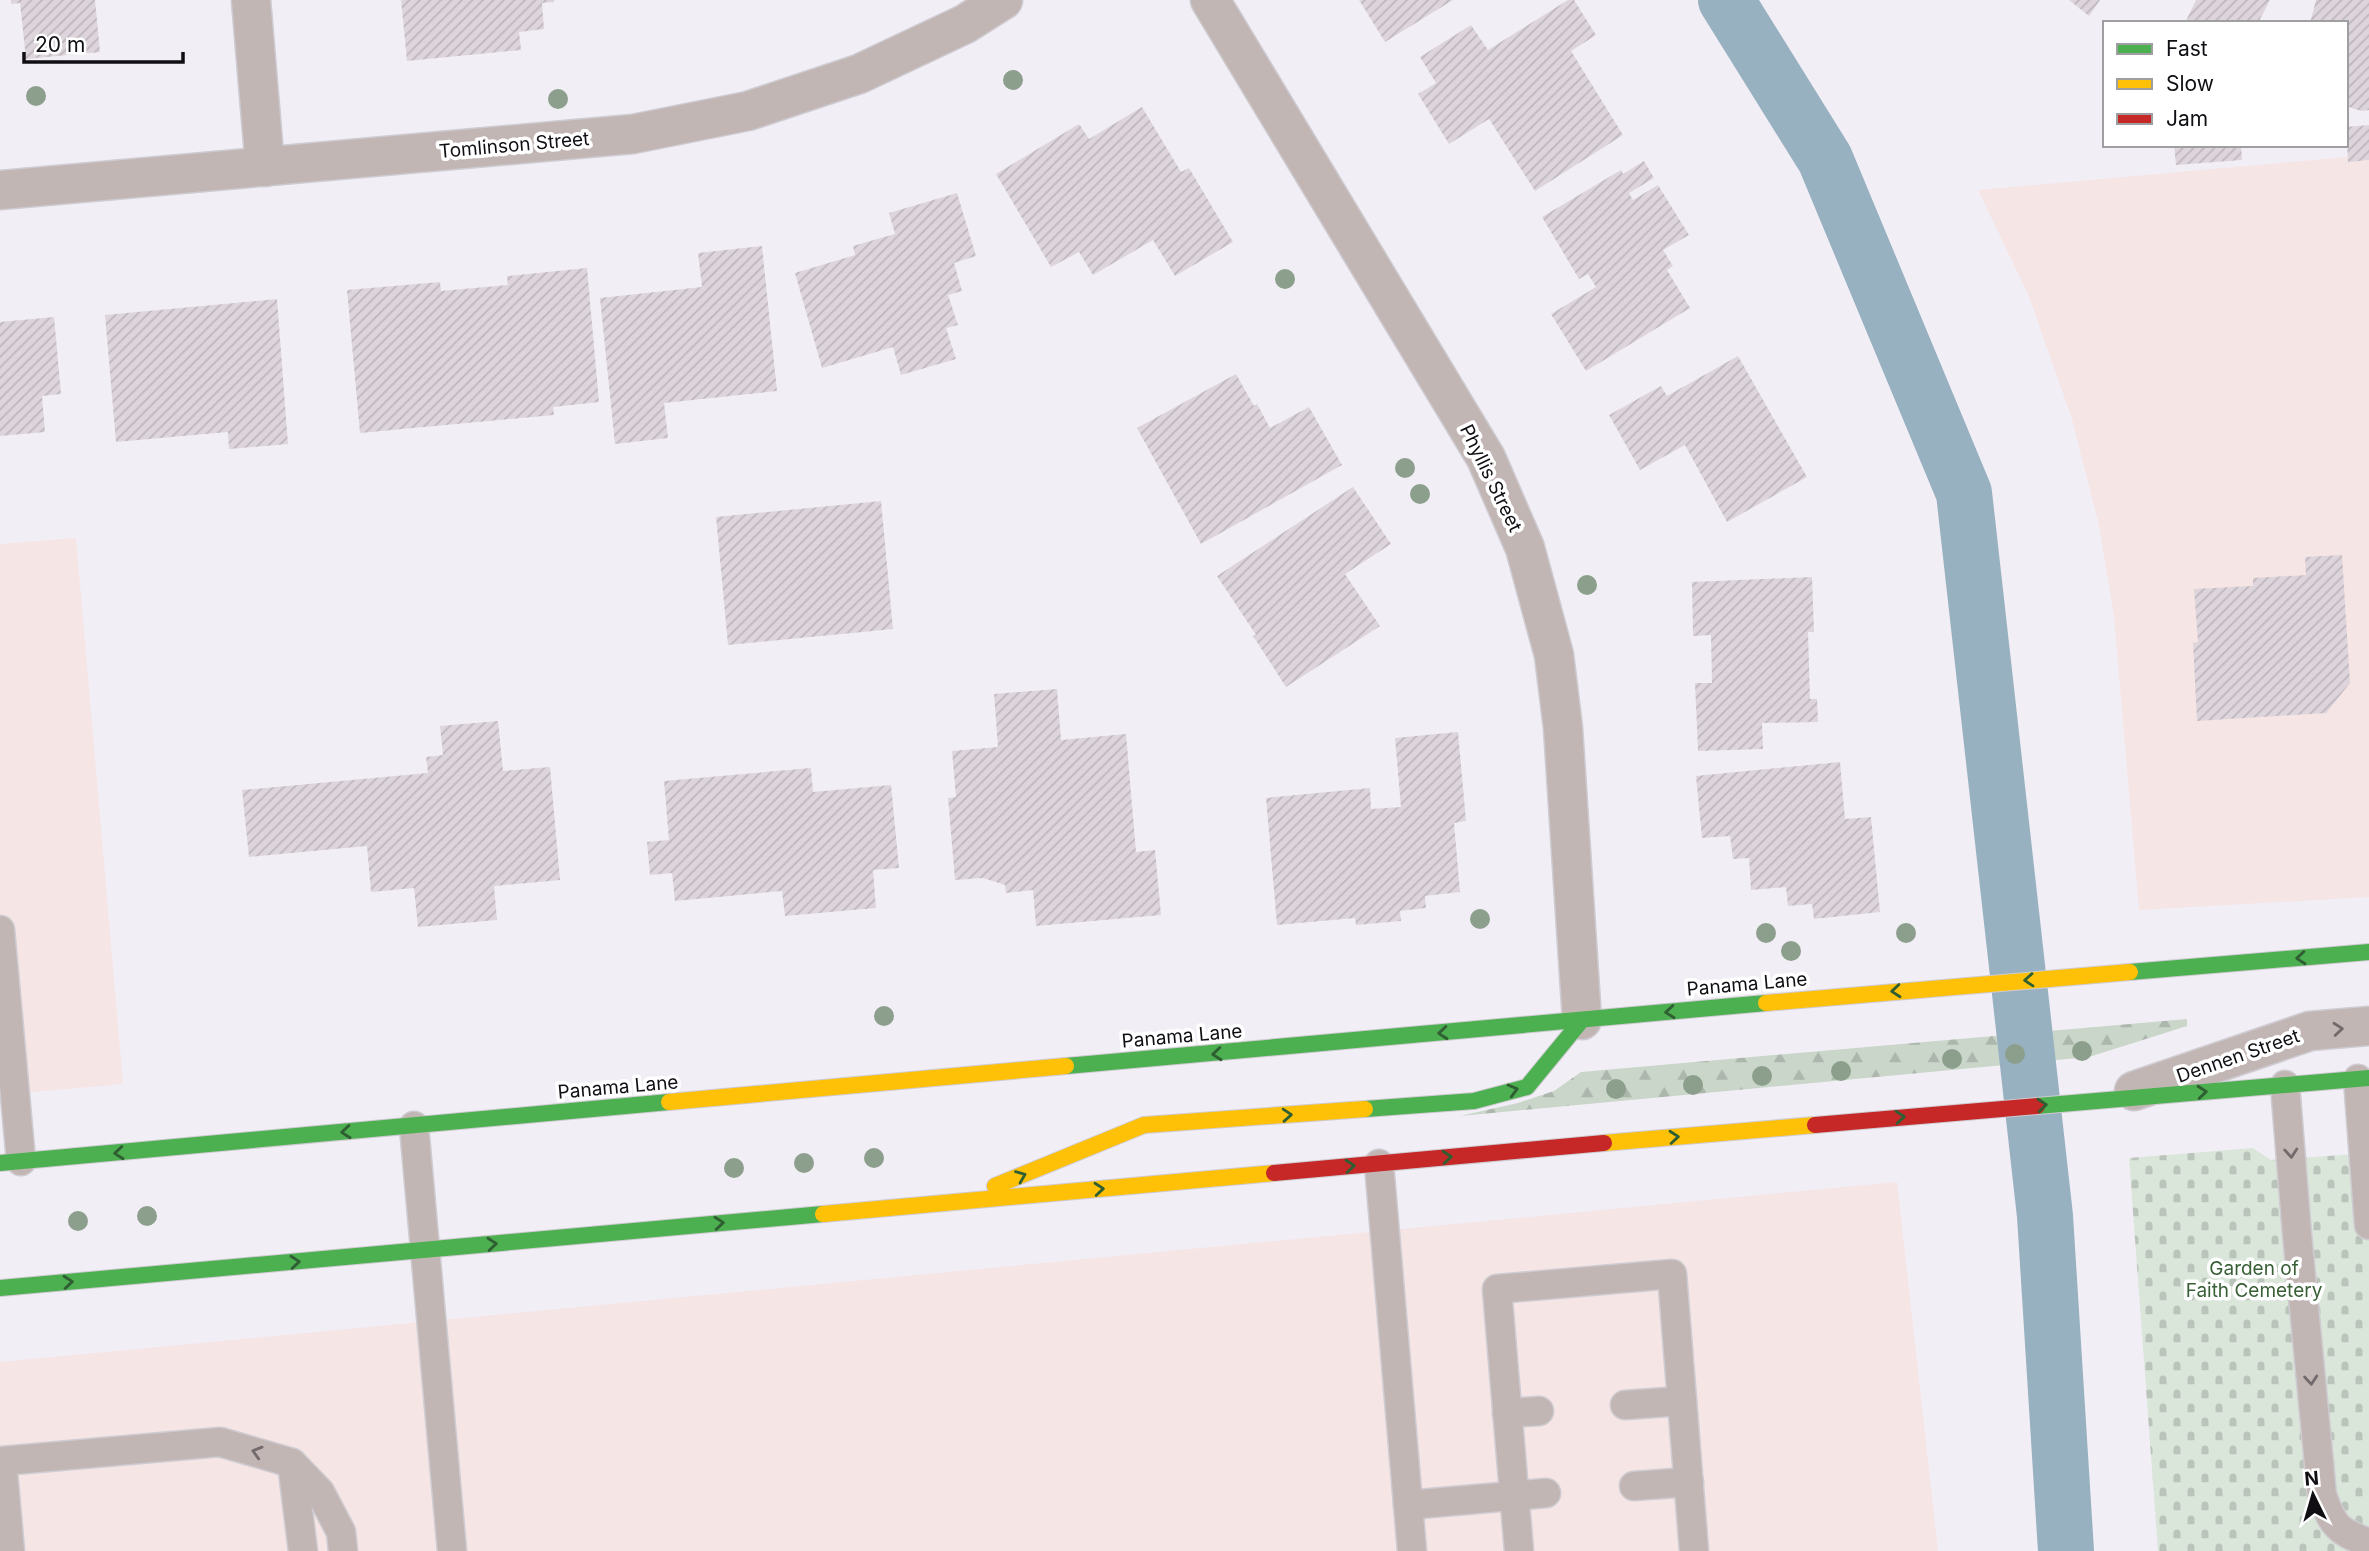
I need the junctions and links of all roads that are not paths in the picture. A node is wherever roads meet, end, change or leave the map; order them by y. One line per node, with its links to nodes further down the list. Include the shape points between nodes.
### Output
1 (251, 0): 4 (street)
2 (1003, 0): 4 (street, Tomlinson Street, via 965,24 859,74 748,111 633,134)
3 (1210, 0): 9 (street, Phyllis Street, via 1486,458 1525,548 1554,655 1563,728)
4 (265, 167): 5 (street, Tomlinson Street)
5 (0, 190)
6 (0, 930): 8 (lane)
7 (2369, 952): 9 (main road, Panama Lane, one-way to 9)
8 (4, 1005): 15 (lane)
9 (1582, 1020): 14 (main road, Panama Lane, one-way to 14); 17 (main road, one-way to 9, via 1144,1125 1474,1101 1527,1087)
10 (2369, 1026): 13 (street, Dennen Street, one-way to 10, via 2311,1031)
11 (2363, 1078): 12 (main road); 18 (lane)
12 (2285, 1085): 13 (main road, one-way to 12); 31 (lane, one-way to 31, via 2322,1495 2332,1522)
13 (2109, 1100): 16 (main road, one-way to 13)
14 (414, 1126): 15 (main road, Panama Lane, one-way to 15); 19 (lane)
15 (11, 1162)
16 (1379, 1164): 17 (main road, one-way to 16); 30 (lane)
17 (958, 1201): 19 (main road, one-way to 17)
18 (2369, 1225)
19 (424, 1250): 20 (main road, one-way to 19); 35 (lane)
20 (0, 1288)
21 (1682, 1401): 22 (lane); 24 (lane, via 1672,1274 1497,1289); 26 (lane)
22 (1625, 1405)
23 (1539, 1411): 24 (lane)
24 (1507, 1413): 29 (lane)
25 (292, 1462): 32 (lane, one-way to 32, via 220,1442 2,1461); 33 (lane); 34 (lane, via 320,1492 341,1532)
26 (1689, 1482): 27 (lane); 38 (lane)
27 (1634, 1486)
28 (1546, 1493): 29 (lane)
29 (1514, 1494): 30 (lane); 37 (lane)
30 (1408, 1505): 36 (lane)
31 (2369, 1543)
32 (10, 1551)
33 (303, 1551)
34 (343, 1551)
35 (452, 1551)
36 (1412, 1551)
37 (1519, 1551)
38 (1694, 1551)

